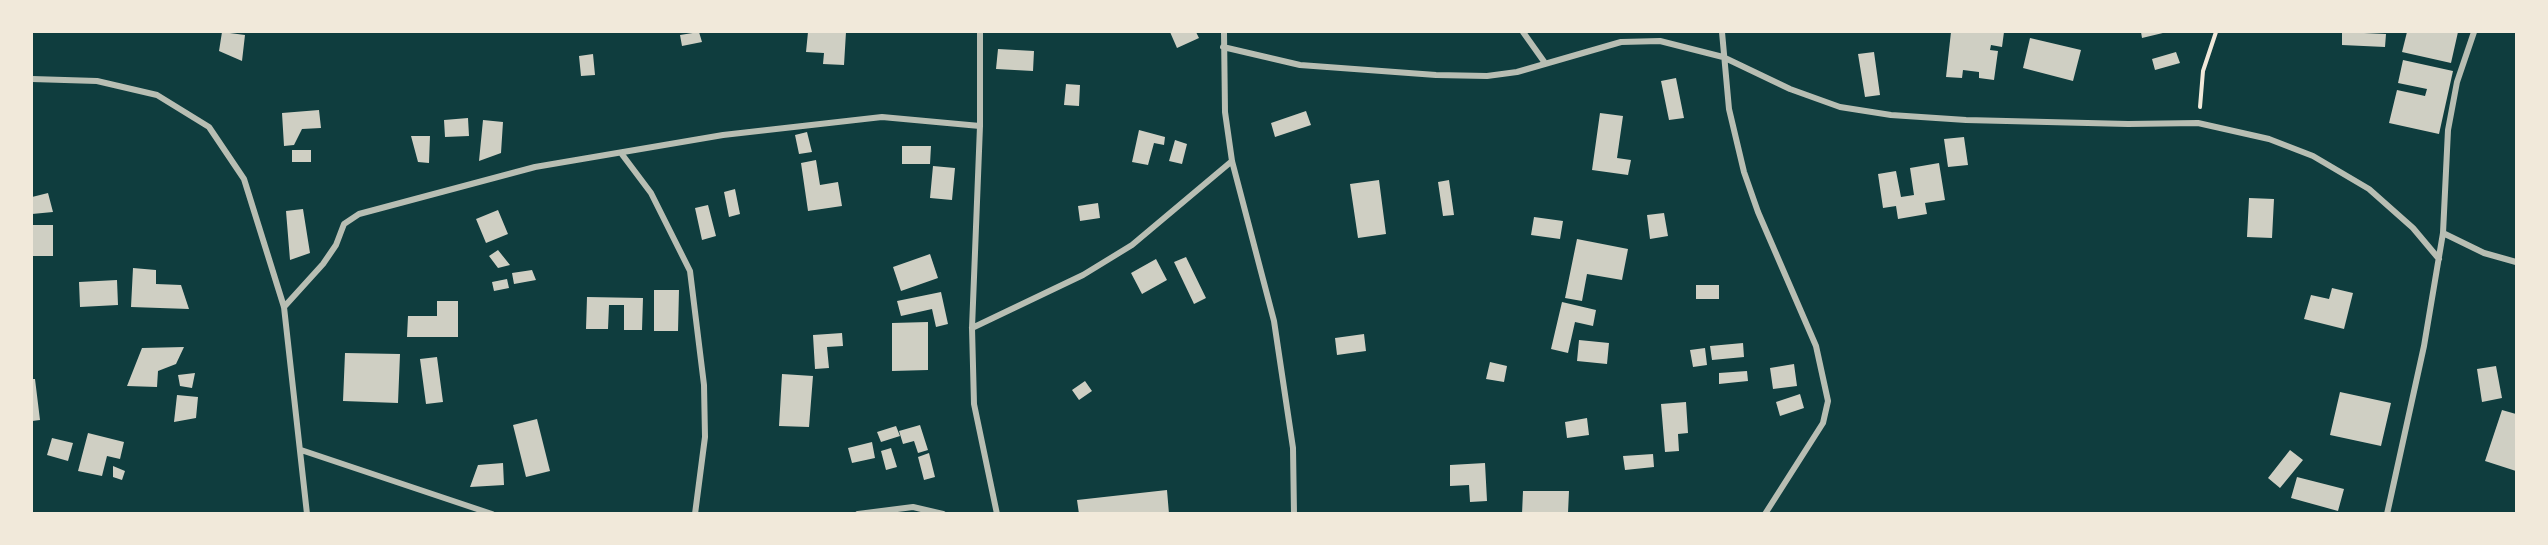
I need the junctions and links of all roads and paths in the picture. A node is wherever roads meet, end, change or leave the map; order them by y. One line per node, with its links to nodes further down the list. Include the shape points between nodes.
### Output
1 (981, 32): 12 (street)
2 (1224, 32): 7 (street)
3 (1523, 32): 9 (street)
4 (1722, 32): 8 (street)
5 (2216, 32): 11 (path, via 2203,71)
6 (2474, 32): 15 (street, via 2457,82 2448,130)
7 (1223, 47): 9 (street, via 1300,65 1436,75 1487,76); 14 (street, via 1225,112)
8 (1723, 57): 9 (street, via 1660,41 1621,42); 11 (street, via 1840,108 1892,115 2025,122); 28 (street, via 1729,109 1744,172 1816,346 1828,401 1823,423)
9 (1545, 63)
10 (32, 79): 18 (street, via 97,81 157,95 209,127 244,179)
11 (2198, 123): 16 (street, via 2269,139 2313,156 2369,189 2413,228)
12 (980, 126): 13 (street, via 882,117 723,135); 19 (street)
13 (621, 153): 18 (street, via 535,167 359,214 344,224 323,264); 23 (street, via 651,193 690,271 704,386 705,437)
14 (1232, 162): 19 (street, via 1132,245 1083,274); 27 (street, via 1274,321 1293,448)
15 (2443, 233): 16 (street); 17 (street, via 2484,253)
16 (2439, 258): 29 (street)
17 (2517, 262)
18 (284, 307): 20 (street)
19 (972, 328): 26 (street, via 974,404)
20 (301, 450): 21 (street); 22 (street)
21 (307, 513)
22 (492, 513)
23 (695, 513)
24 (858, 513): 25 (street, via 913,507)
25 (943, 513)
26 (997, 513)
27 (1294, 513)
28 (1766, 513)
29 (2387, 513)

